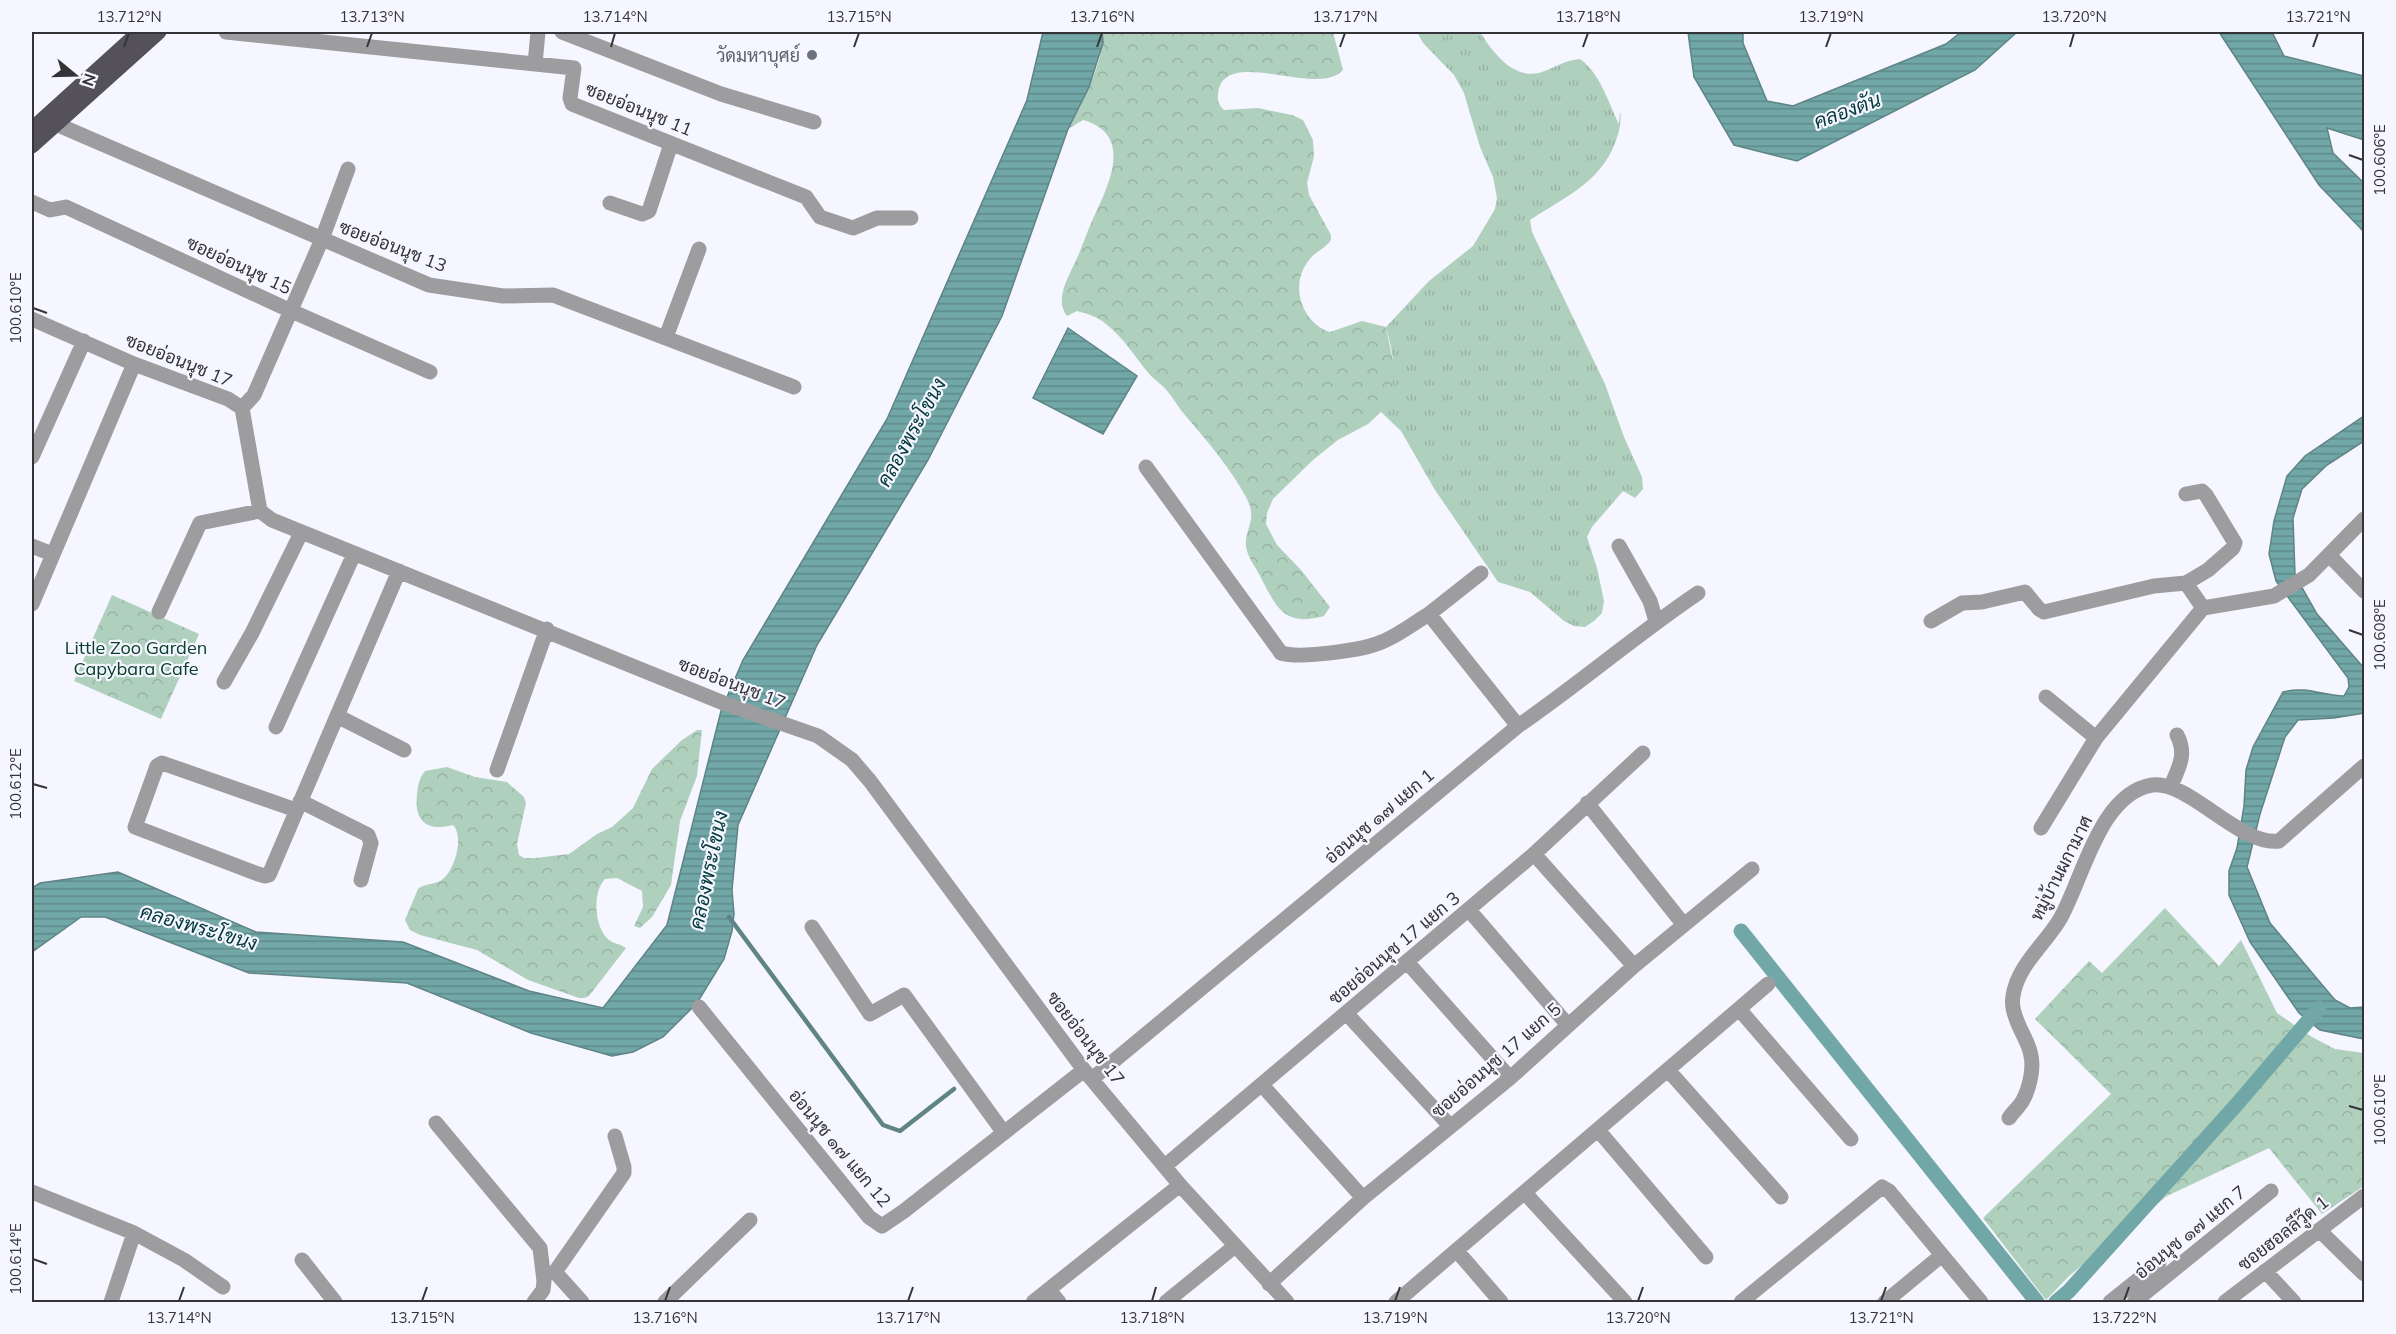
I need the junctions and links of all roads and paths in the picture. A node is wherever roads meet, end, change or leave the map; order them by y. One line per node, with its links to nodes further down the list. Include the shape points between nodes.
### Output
1 (139, 32): 9 (main road)
2 (159, 32): 8 (main road)
3 (226, 32): 6 (street, ซอยอ่อนนุช 11)
4 (538, 32): 6 (street)
5 (562, 32): 7 (street, via 721,94)
6 (535, 64): 10 (street, ซอยอ่อนนุช 11, via 574,68 572,104)
7 (814, 122)
8 (56, 124): 11 (main road); 16 (street, ซอยอ่อนนุช 13)
9 (32, 129)
10 (671, 144): 14 (street, via 649,211 642,214); 15 (street, ซอยอ่อนนุช 11, via 806,197 820,217 853,228 877,218)
11 (32, 146)
12 (348, 170): 16 (street)
13 (32, 202): 18 (street, ซอยอ่อนนุช 15, via 50,210 66,207)
14 (610, 203)
15 (911, 218)
16 (322, 239): 18 (street); 20 (street, ซอยอ่อนนุช 13, via 429,285 503,296 553,295)
17 (699, 249): 20 (street)
18 (289, 310): 23 (street, ซอยอ่อนนุช 15); 25 (street, via 254,395)
19 (32, 319): 21 (street, ซอยอ่อนนุช 17)
20 (666, 337): 24 (street, ซอยอ่อนนุช 13)
21 (84, 341): 22 (street, ซอยอ่อนนุช 17); 26 (street)
22 (134, 364): 25 (street, ซอยอ่อนนุช 17, via 228,399); 34 (street)
23 (430, 372)
24 (794, 387)
25 (242, 408): 29 (street, ซอยอ่อนนุช 17)
26 (32, 456)
27 (1146, 467): 45 (street, via 1281,653 1322,653 1370,646)
28 (2186, 494): 39 (street, via 2202,491 2206,495 2235,543 2208,570)
29 (260, 511): 31 (street, ซอยอ่อนนุช 17); 44 (street, via 200,523)
30 (2364, 519): 36 (street)
31 (301, 533): 35 (street, ซอยอ่อนนุช 17); 49 (street)
32 (32, 546): 34 (street)
33 (1619, 546): 46 (street, via 1650,601)
34 (52, 554): 42 (street)
35 (354, 554): 37 (street, ซอยอ่อนนุช 17); 53 (street)
36 (2330, 556): 40 (street); 43 (street, via 2309,575 2274,596)
37 (399, 571): 48 (street, ซอยอ่อนนุช 17); 51 (street)
38 (1481, 573): 45 (street)
39 (2186, 583): 43 (street); 47 (street, via 2154,586 2044,612 2025,592 1962,603)
40 (2364, 591)
41 (1698, 593): 46 (street, อ่อนนุช ๑๗ แยก 1)
42 (32, 604)
43 (2203, 608): 55 (street)
44 (159, 612)
45 (1429, 614): 52 (street)
46 (1656, 621): 52 (street, อ่อนนุช ๑๗ แยก 1, via 1567,693)
47 (1931, 621)
48 (547, 629): 59 (street); 78 (street, ซอยอ่อนนุช 17, via 818,736 852,760)
49 (224, 682)
50 (2046, 697): 55 (street)
51 (337, 716): 56 (street); 62 (street)
52 (1518, 726): 78 (street, อ่อนนุช ๑๗ แยก 1)
53 (276, 727)
54 (2177, 735): 60 (street, via 2183,756)
55 (2096, 738): 63 (street)
56 (404, 750)
57 (1643, 753): 61 (street, ซอยอ่อนนุช 17 แยก 3)
58 (2364, 766): 60 (street, via 2278,841 2264,840 2222,819)
59 (496, 770)
60 (2171, 786): 81 (street, หมู่บ้านผกามาศ, via 2154,784 2140,789 2119,804 2098,830 2060,918 2024,969 2013,994 2013,1010 2031,1056 2030,1077 2023,1101)
61 (1587, 803): 64 (street, ซอยอ่อนนุช 17 แยก 3); 68 (street)
62 (298, 806): 62 (street, via 270,875 265,876 135,826 157,766 162,763); 66 (street, via 368,835 371,843)
63 (2041, 828)
64 (1534, 854): 67 (street, ซอยอ่อนนุช 17 แยก 3); 71 (street)
65 (1752, 869): 68 (street, ซอยอ่อนนุช 17 แยก 5)
66 (361, 880)
67 (1469, 910): 70 (street, ซอยอ่อนนุช 17 แยก 3); 76 (street)
68 (1684, 925): 71 (street, ซอยอ่อนนุช 17 แยก 5)
69 (812, 927): 85 (street, via 870,1014 903,995)
70 (1407, 962): 75 (street, ซอยอ่อนนุช 17 แยก 3); 79 (street)
71 (1634, 966): 76 (street, ซอยอ่อนนุช 17 แยก 5)
72 (1768, 984): 74 (street)
73 (699, 1007): 85 (street, อ่อนนุช ๑๗ แยก 12, via 878,1224 884,1226)
74 (1739, 1009): 77 (street); 87 (street)
75 (1347, 1014): 80 (street, ซอยอ่อนนุช 17 แยก 3); 83 (street)
76 (1567, 1024): 79 (street, ซอยอ่อนนุช 17 แยก 5)
77 (1668, 1070): 84 (street); 94 (street)
78 (1088, 1075): 85 (street, อ่อนนุช ๑๗ แยก 12); 88 (street, ซอยอ่อนนุช 17)
79 (1510, 1078): 83 (street, ซอยอ่อนนุช 17 แยก 5)
80 (1262, 1085): 88 (street, ซอยอ่อนนุช 17 แยก 3); 95 (street)
81 (2009, 1118)
82 (436, 1123): 112 (street, via 540,1248 544,1281)
83 (1450, 1126): 95 (street, ซอยอ่อนนุช 17 แยก 5)
84 (1598, 1130): 92 (street); 102 (street)
85 (1004, 1133)
86 (615, 1136): 113 (street, via 624,1173 555,1272)
87 (1851, 1139)
88 (1166, 1166): 89 (street, ซอยอ่อนนุช 17)
89 (1180, 1185): 99 (street, ซอยอ่อนนุช 17); 109 (street)
90 (2271, 1191): 125 (street, อ่อนนุช ๑๗ แยก 7)
91 (32, 1192): 98 (street)
92 (1525, 1192): 100 (street); 120 (street)
93 (2364, 1196): 97 (street, ซอยฮอลลีวู๊ด 1)
94 (1781, 1197)
95 (1363, 1198): 107 (street, ซอยอ่อนนุช 17 แยก 5)
96 (750, 1220): 114 (street)
97 (2319, 1230): 105 (street, ซอยฮอลลีวู๊ด 1); 106 (street)
98 (134, 1233): 108 (street); 110 (street)
99 (1235, 1246): 107 (street, ซอยอ่อนนุช 17); 116 (street)
100 (1457, 1251): 118 (street); 119 (street)
101 (1942, 1255): 121 (street, via 1889,1191 1879,1188); 122 (street); 123 (street)
102 (1706, 1257)
103 (302, 1260): 111 (street)
104 (2159, 1263): 124 (street)
105 (2265, 1271): 126 (street, ซอยฮอลลีวู๊ด 1); 127 (street)
106 (2364, 1274)
107 (1269, 1284): 117 (street, ซอยอ่อนนุช 17)
108 (223, 1287)
109 (1054, 1296): 115 (street)
110 (111, 1302)
111 (335, 1302)
112 (534, 1302)
113 (582, 1302)
114 (665, 1302)
115 (1033, 1302)
116 (1166, 1302)
117 (1287, 1302)
118 (1396, 1302)
119 (1501, 1302)
120 (1625, 1302)
121 (1741, 1302)
122 (1885, 1302)
123 (1981, 1302)
124 (2110, 1302)
125 (2134, 1302)
126 (2225, 1302)
127 (2294, 1302)

